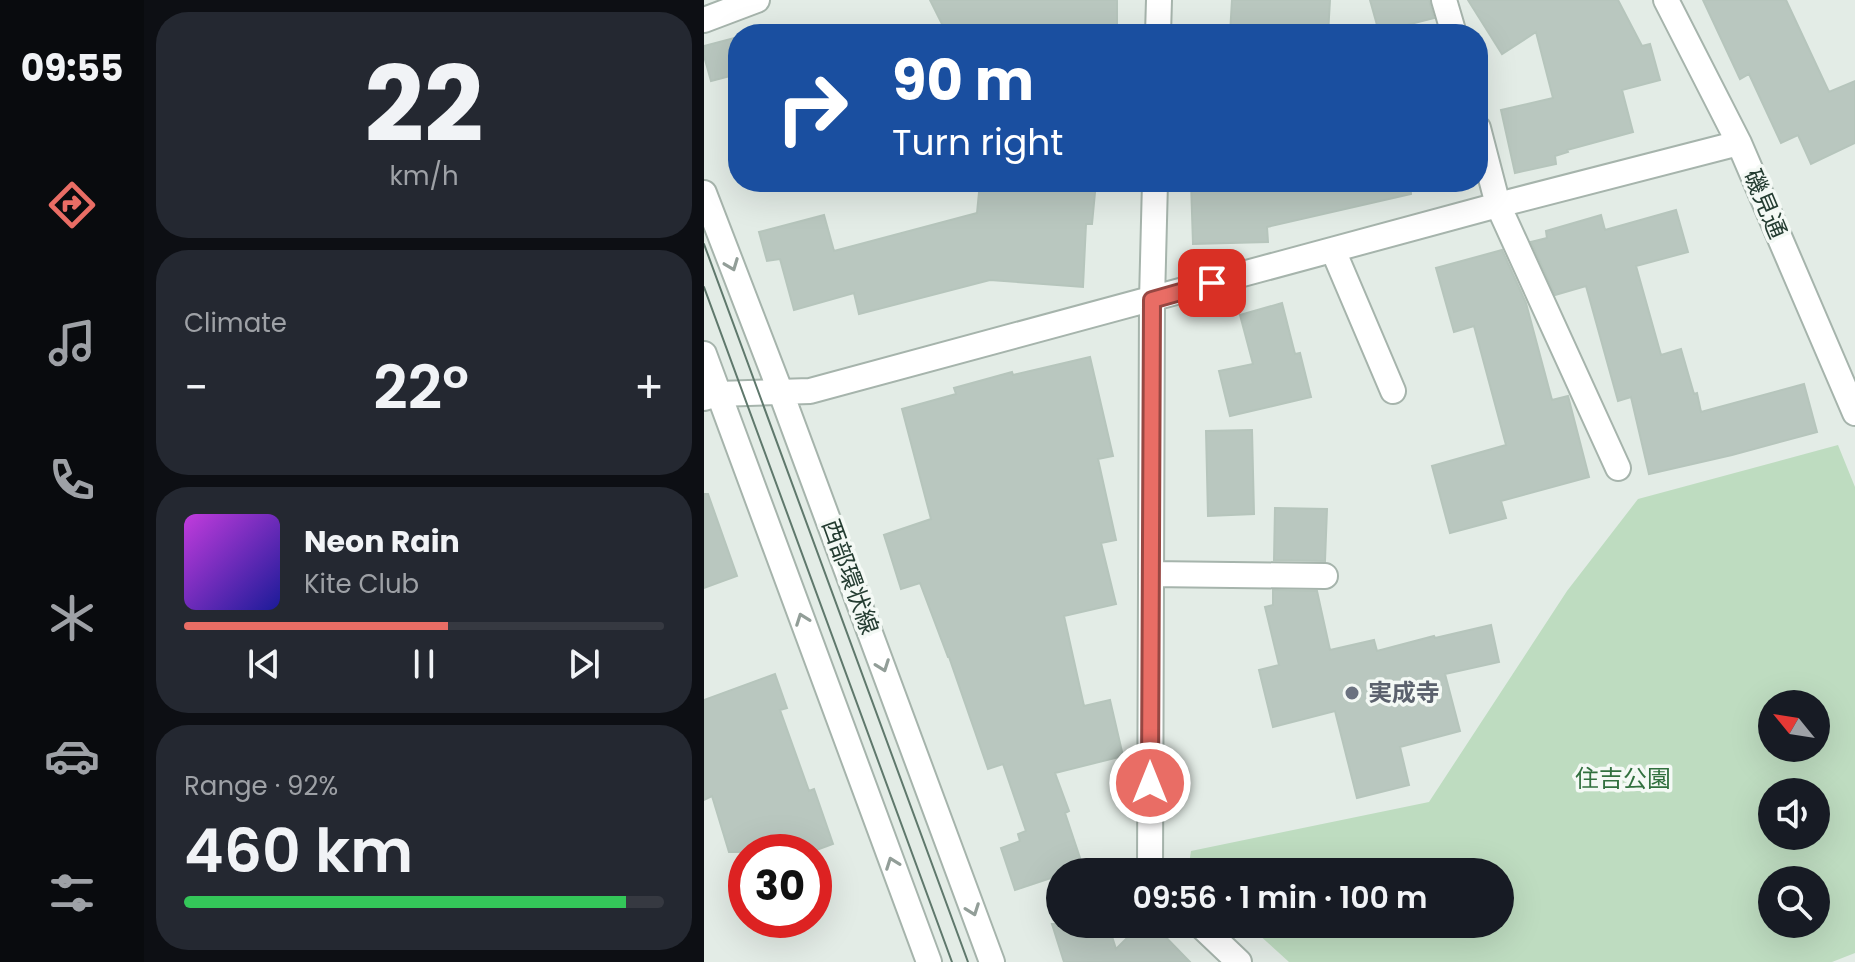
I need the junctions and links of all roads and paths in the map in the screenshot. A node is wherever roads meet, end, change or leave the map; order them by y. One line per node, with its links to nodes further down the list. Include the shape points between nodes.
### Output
1 (757, 0): 5 (street)
2 (1159, 0): 6 (street)
3 (1444, 0): 7 (street)
4 (1666, 0): 8 (street, 磯見通)
5 (704, 20)
6 (1158, 24)
7 (1451, 24)
8 (1739, 143): 12 (street); 19 (street, 磯見通)
9 (1488, 166): 12 (street)
10 (1155, 192): 14 (street)
11 (704, 193): 17 (street, 西部環状線, one-way to 17)
12 (1498, 205): 13 (street); 20 (street)
13 (1333, 250): 14 (street); 16 (street)
14 (1152, 300): 17 (street, via 810,391); 21 (street)
15 (704, 354): 18 (street)
16 (1393, 391)
17 (781, 393): 18 (street); 26 (street, 西部環状線, one-way to 26)
18 (711, 396): 25 (street, one-way to 18)
19 (1855, 413)
20 (1618, 468)
21 (1151, 574): 22 (street); 23 (street)
22 (1325, 576)
23 (1150, 858)
24 (1214, 938): 27 (street)
25 (929, 962)
26 (992, 962)
27 (1239, 962)

